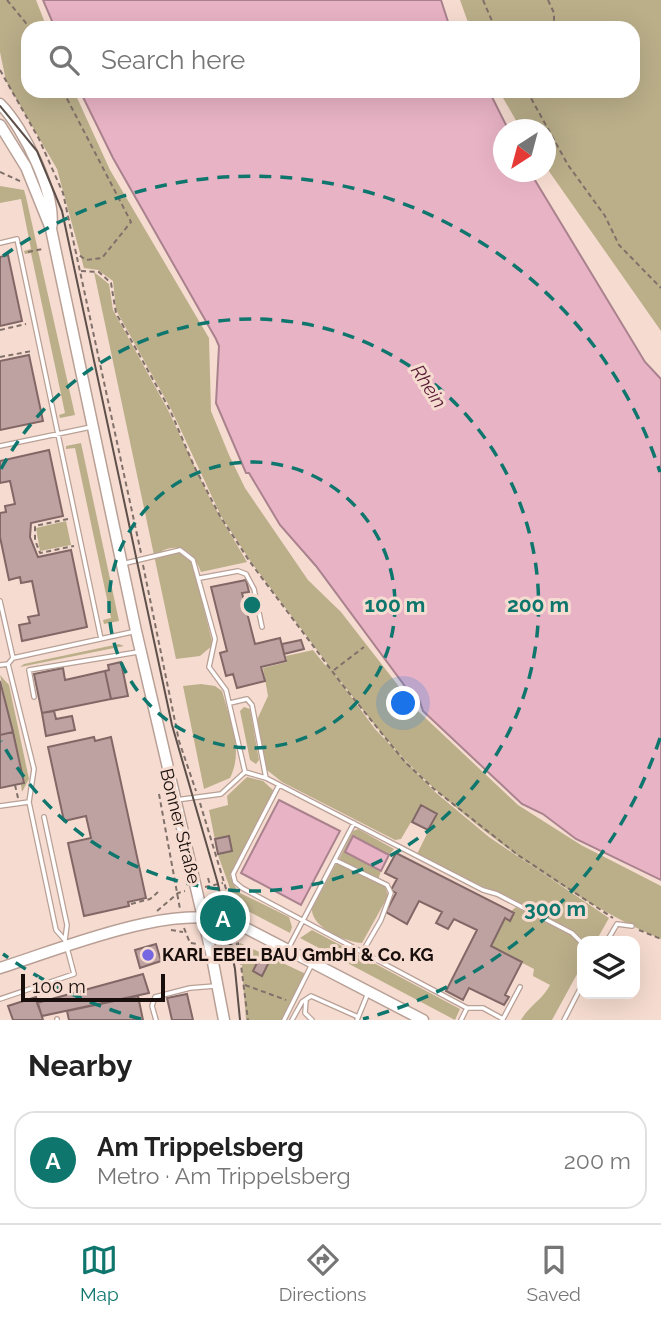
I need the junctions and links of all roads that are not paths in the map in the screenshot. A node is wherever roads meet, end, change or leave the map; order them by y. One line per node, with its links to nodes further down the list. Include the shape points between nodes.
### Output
1 (0, 104): 3 (main road, Bonner Straße, via 23,134 46,193)
2 (0, 125): 3 (main road, Bonner Straße, via 35,187)
3 (51, 229): 5 (main road, Bonner Straße)
4 (0, 243): 6 (lane, via 17,239)
5 (93, 426): 6 (lane); 8 (main road, Bonner Straße)
6 (58, 434): 7 (lane); 15 (lane)
7 (0, 446)
8 (122, 564): 9 (lane, via 180,550 193,560); 12 (main road, Bonner Straße)
9 (200, 578): 11 (lane, via 238,571 246,574); 21 (lane, via 215,639 209,667 222,681)
10 (0, 601): 13 (lane)
11 (262, 627)
12 (136, 631): 15 (lane); 16 (main road, Bonner Straße)
13 (7, 634): 14 (lane); 17 (lane)
14 (0, 636)
15 (101, 639): 17 (lane)
16 (141, 652): 20 (lane, via 29,670); 25 (main road, Bonner Straße)
17 (13, 658): 18 (lane)
18 (8, 664): 19 (lane); 26 (lane, via 34,769)
19 (0, 665)
20 (34, 696)
21 (230, 703): 22 (lane); 23 (lane, via 247,699 252,705)
22 (245, 772): 23 (lane); 25 (lane, via 222,794)
23 (266, 778): 24 (lane)
24 (279, 785): 29 (lane); 32 (lane, via 233,874 242,888)
25 (174, 800): 31 (main road, Bonner Straße)
26 (29, 802): 27 (lane); 36 (lane, via 56,930)
27 (0, 806)
28 (44, 817): 36 (lane, via 67,925)
29 (354, 823): 30 (lane); 35 (lane)
30 (335, 859): 32 (lane); 38 (lane, via 387,885 391,893)
31 (202, 918): 36 (main road, via 171,918); 37 (main road, via 235,923); 41 (main road, Bonner Straße)
32 (303, 920): 37 (lane); 38 (lane)
33 (632, 926): 34 (lane, via 620,923)
34 (611, 936)
35 (577, 939)
36 (66, 944): 40 (main road); 45 (lane, via 74,974)
37 (288, 949): 39 (main road)
38 (363, 951): 47 (lane)
39 (313, 962): 43 (main road); 51 (lane)
40 (0, 968)
41 (218, 986): 49 (lane, via 155,997); 50 (main road, Bonner Straße)
42 (520, 987): 47 (lane, via 503,1019)
43 (369, 991): 48 (lane); 54 (main road)
44 (577, 995): 56 (lane)
45 (0, 999)
46 (306, 1000): 48 (lane, via 317,997); 52 (lane); 53 (lane, via 305,1013)
47 (467, 1007): 55 (lane)
48 (356, 1018)
49 (156, 1020)
50 (224, 1020)
51 (284, 1020)
52 (292, 1020)
53 (312, 1020)
54 (423, 1020)
55 (461, 1020)
56 (564, 1020)

